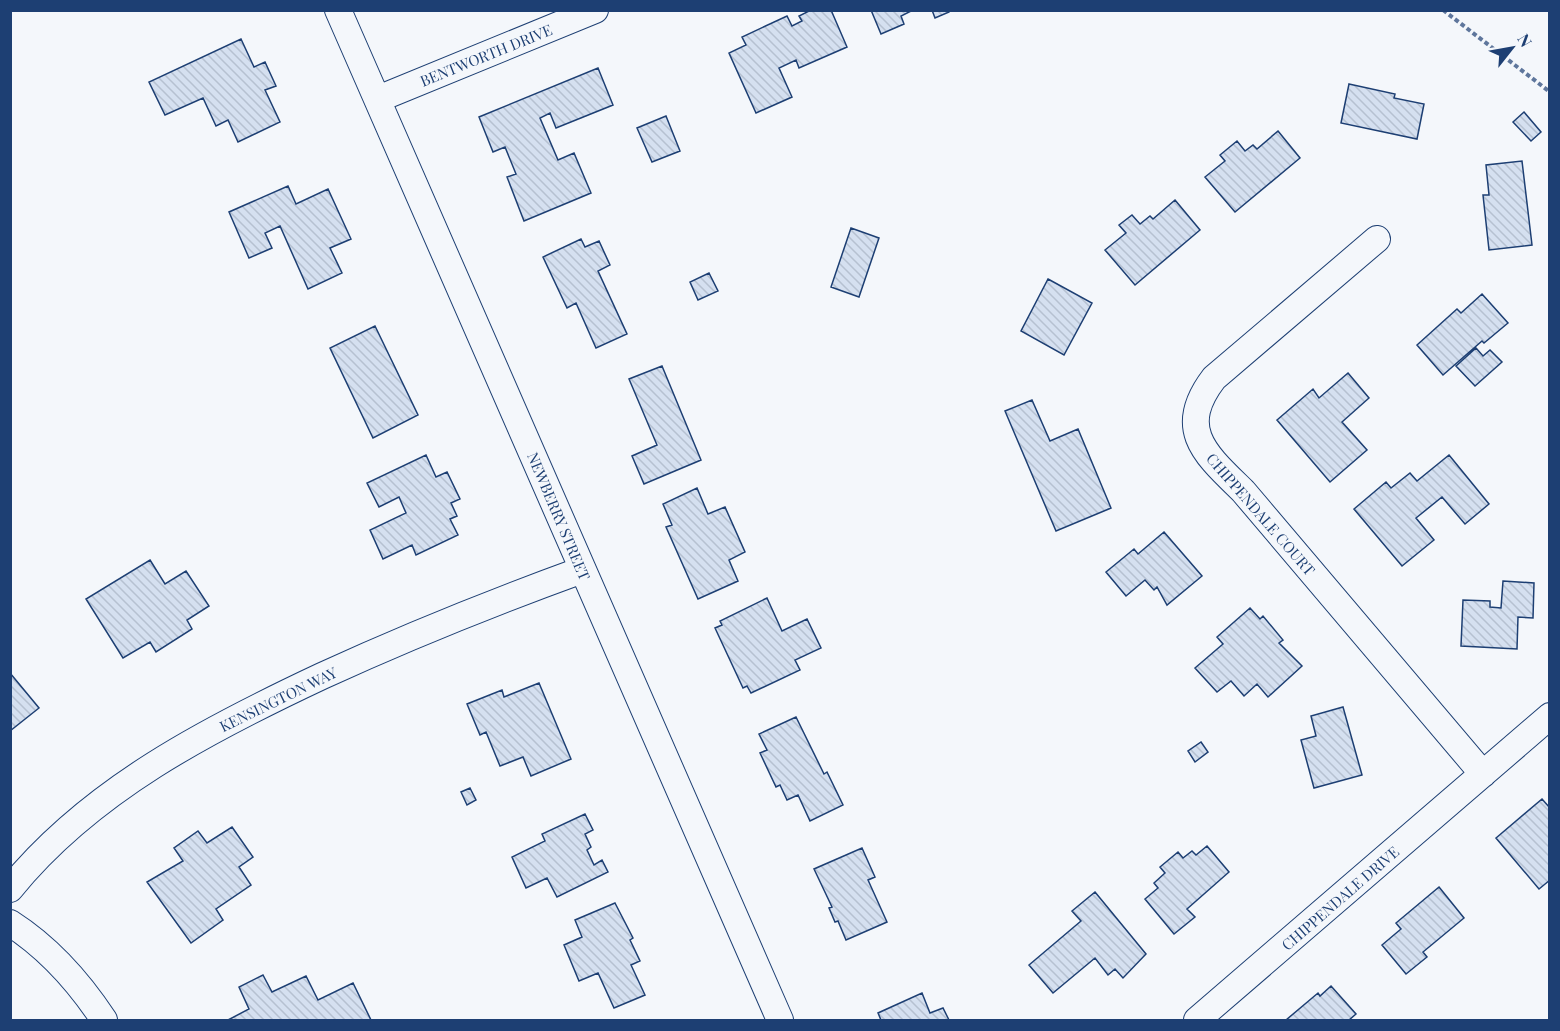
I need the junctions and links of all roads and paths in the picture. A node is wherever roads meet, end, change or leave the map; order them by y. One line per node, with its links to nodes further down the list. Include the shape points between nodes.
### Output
1 (338, 10): 5 (street, NEWBERRY STREET)
2 (595, 10): 5 (street, BENTWORTH DRIVE)
3 (1443, 10): 4 (path)
4 (1550, 92)
5 (378, 99): 7 (street, NEWBERRY STREET)
6 (1377, 239): 9 (street, CHIPPENDALE COURT, via 1214,378 1196,410 1196,429 1205,449 1222,470)
7 (582, 570): 10 (street, KENSINGTON WAY, via 351,663 184,747 75,823); 13 (street, NEWBERRY STREET)
8 (1550, 716): 9 (street, CHIPPENDALE DRIVE)
9 (1483, 774): 14 (street, CHIPPENDALE DRIVE)
10 (10, 889)
11 (10, 923): 12 (street, via 59,963)
12 (104, 1020)
13 (780, 1020)
14 (1197, 1020)

